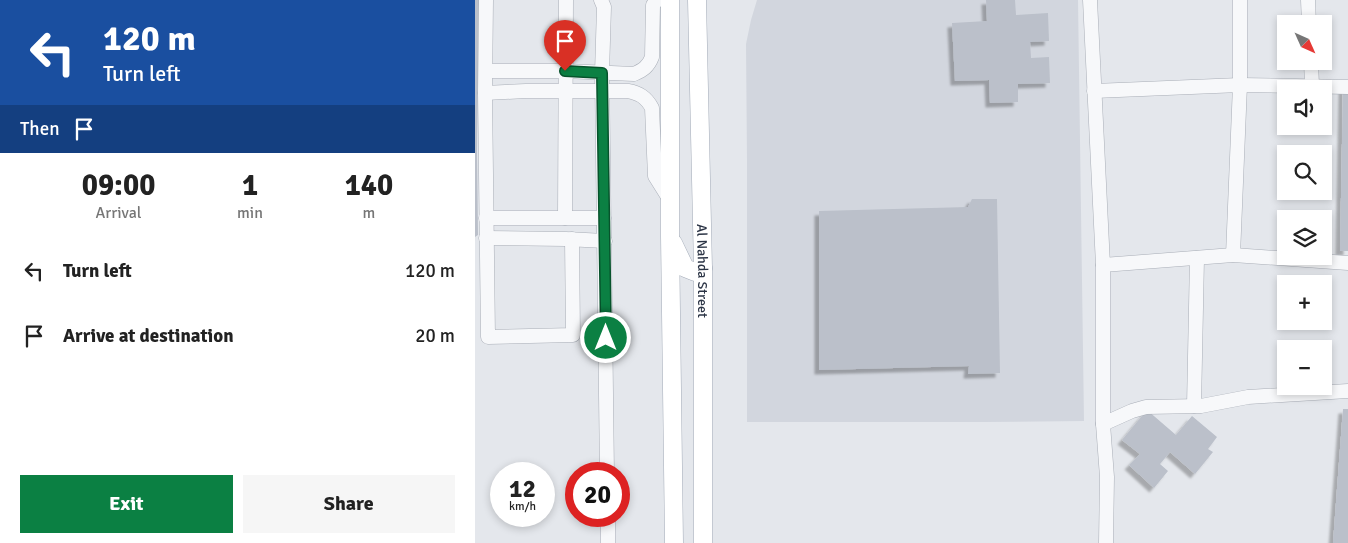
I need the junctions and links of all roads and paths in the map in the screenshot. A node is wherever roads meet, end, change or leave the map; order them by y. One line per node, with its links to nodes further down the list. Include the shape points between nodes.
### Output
1 (486, 0): 11 (street)
2 (566, 0): 12 (street)
3 (657, 0): 13 (street, via 653,5 653,48 649,65 634,74)
4 (670, 0): 22 (main road)
5 (697, 0): 34 (main road, Al Nahda Street)
6 (1090, 0): 19 (street)
7 (1240, 0): 14 (street)
8 (1308, 0): 10 (street)
9 (604, 2): 13 (street)
10 (1309, 15)
11 (486, 71): 12 (street); 21 (street)
12 (565, 71): 13 (street); 20 (street)
13 (602, 73): 18 (street)
14 (1240, 85): 15 (street); 19 (street); 30 (street)
15 (1277, 86)
16 (1332, 87): 17 (street)
17 (1348, 87)
18 (603, 91): 20 (street); 22 (street, via 635,92 648,101 652,108 655,176); 25 (street)
19 (1094, 91): 33 (street)
20 (565, 92): 21 (street); 24 (street)
21 (485, 93): 23 (street)
22 (670, 200): 26 (main road)
23 (486, 218): 24 (street); 27 (street)
24 (565, 218): 25 (street)
25 (604, 218): 29 (street)
26 (670, 236): 34 (main road, via 685,268 695,272); 42 (main road)
27 (486, 238): 28 (street); 35 (street)
28 (572, 239): 29 (street); 35 (street, via 573,335 487,337)
29 (605, 241): 39 (street)
30 (1233, 255): 31 (street); 32 (street)
31 (1197, 258): 33 (street); 37 (street)
32 (1348, 262)
33 (1103, 265): 38 (street)
34 (703, 268): 43 (main road, Al Nahda Street)
35 (481, 276)
36 (1348, 391): 37 (street, via 1248,397)
37 (1194, 406): 38 (street, via 1146,407)
38 (1103, 424): 44 (street, via 1107,478)
39 (607, 462)
40 (608, 527): 41 (street)
41 (608, 543)
42 (674, 543)
43 (703, 543)
44 (1106, 543)

